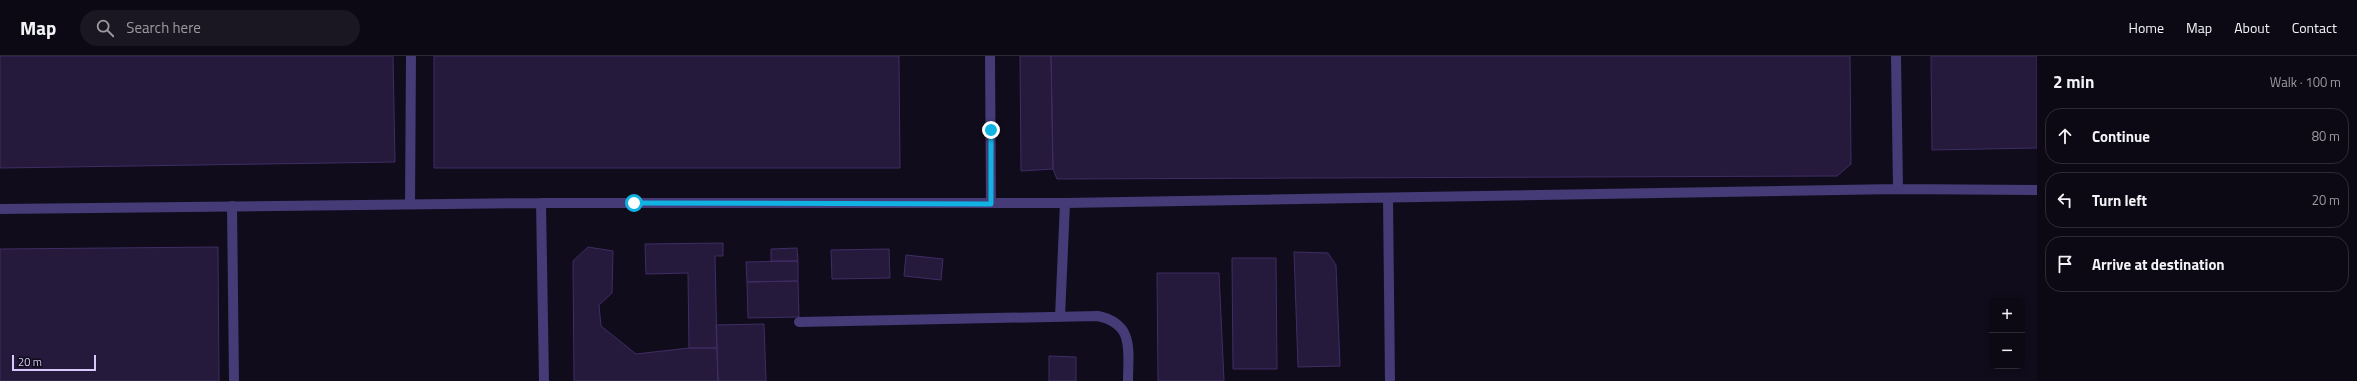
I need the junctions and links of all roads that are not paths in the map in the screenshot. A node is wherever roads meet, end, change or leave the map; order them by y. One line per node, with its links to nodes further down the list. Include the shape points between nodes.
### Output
1 (411, 56): 8 (street)
2 (990, 56): 9 (street)
3 (1896, 56): 4 (street)
4 (1898, 189): 5 (street); 6 (street)
5 (2037, 190)
6 (1388, 198): 10 (street); 18 (street)
7 (541, 203): 8 (street); 9 (street); 16 (street)
8 (410, 204): 11 (street)
9 (991, 204): 10 (street)
10 (1065, 204): 13 (street)
11 (232, 206): 12 (street); 15 (street)
12 (0, 209)
13 (1060, 316): 14 (street); 17 (street, via 1111,318 1121,327 1127,338)
14 (799, 322)
15 (234, 381)
16 (544, 381)
17 (1128, 381)
18 (1390, 381)

